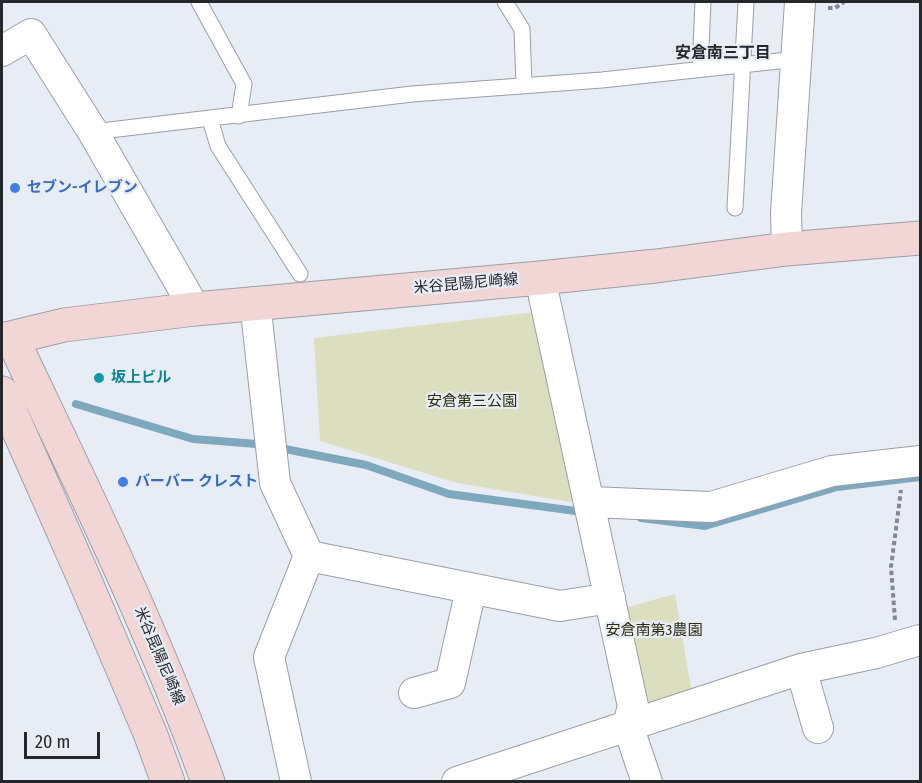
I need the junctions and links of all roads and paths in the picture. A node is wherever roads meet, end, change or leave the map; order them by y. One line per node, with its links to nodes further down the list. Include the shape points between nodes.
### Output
1 (199, 2): 11 (lane, via 244,84)
2 (505, 2): 10 (lane, via 522,29)
3 (703, 2): 9 (lane)
4 (746, 2): 8 (lane)
5 (800, 2): 7 (street)
6 (2, 51): 13 (street, via 31,34)
7 (797, 59): 8 (lane); 16 (street)
8 (744, 65): 9 (lane); 14 (lane)
9 (700, 69): 10 (lane)
10 (524, 86): 11 (lane, via 412,94)
11 (239, 116): 12 (lane)
12 (210, 119): 13 (lane); 17 (lane, via 218,146)
13 (93, 132): 20 (street)
14 (735, 208)
15 (921, 238): 16 (main road, 米谷昆陽尼崎線)
16 (787, 249): 18 (main road, 米谷昆陽尼崎線)
17 (300, 274)
18 (540, 278): 19 (main road, 米谷昆陽尼崎線); 24 (street)
19 (255, 302): 20 (main road, 米谷昆陽尼崎線); 25 (street, via 275,483)
20 (195, 309): 21 (main road, 米谷昆陽尼崎線, via 64,324)
21 (7, 339): 34 (main road, 米谷昆陽尼崎線, via 134,596)
22 (2, 393): 33 (main road)
23 (912, 462): 24 (street, via 832,471 711,507); 28 (path, via 891,567)
24 (590, 502): 27 (street)
25 (309, 556): 26 (street); 35 (street, via 269,657)
26 (471, 589): 27 (street, via 560,606); 30 (street, via 450,683)
27 (610, 598): 31 (street, via 633,706)
28 (909, 643): 29 (street)
29 (801, 669): 31 (street); 32 (street)
30 (414, 693)
31 (628, 726): 36 (street); 37 (street)
32 (818, 728)
33 (168, 782)
34 (208, 782)
35 (296, 782)
36 (457, 782)
37 (646, 782)

